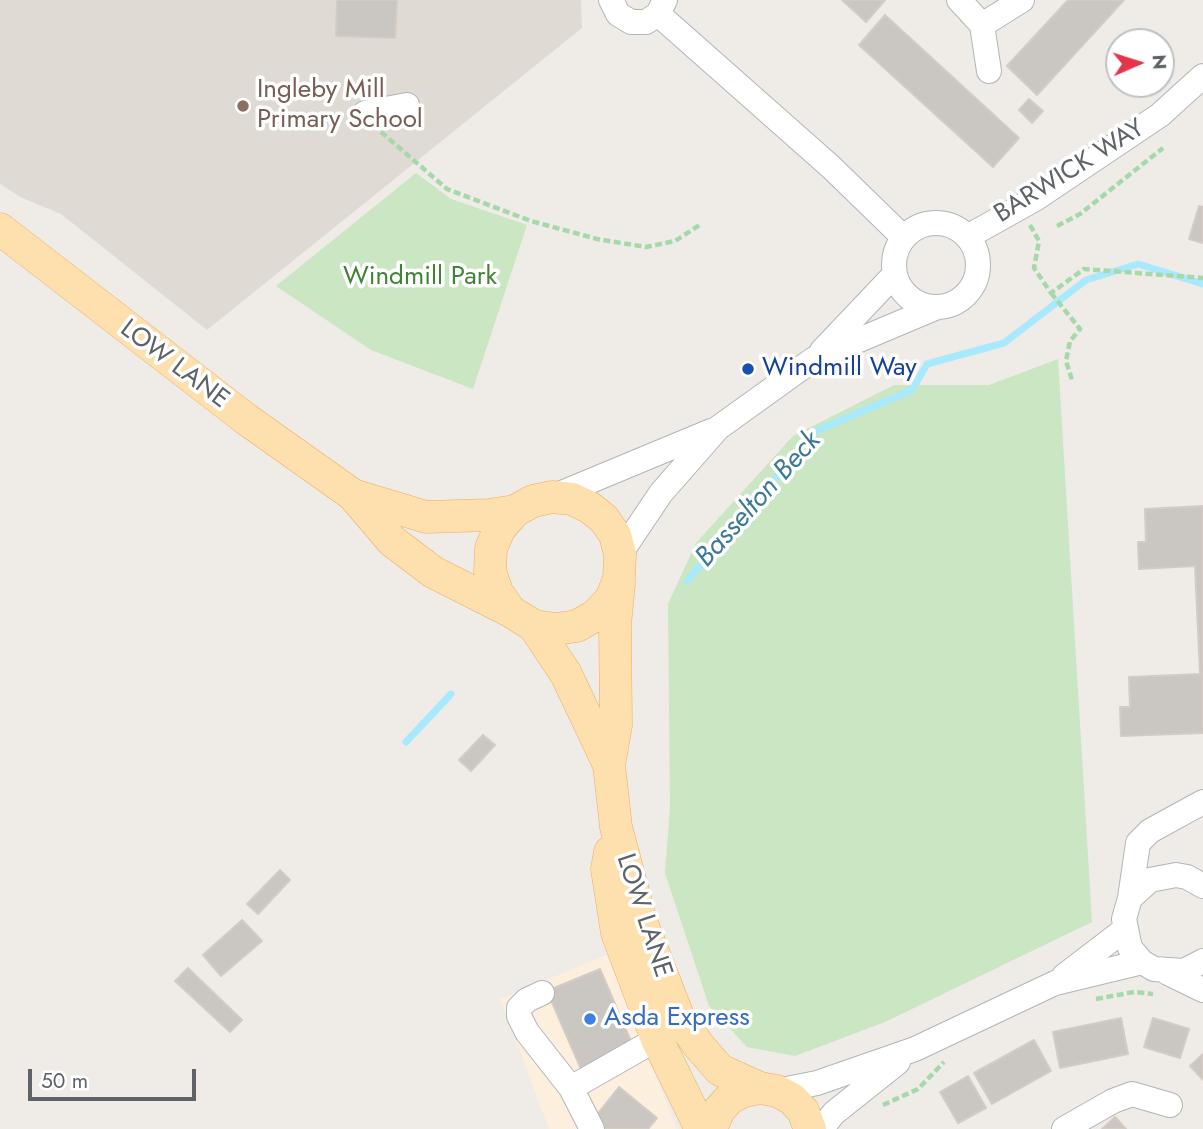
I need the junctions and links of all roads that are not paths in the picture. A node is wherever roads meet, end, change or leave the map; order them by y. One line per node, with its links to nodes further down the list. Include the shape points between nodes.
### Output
1 (611, 0): 4 (street, via 618,14 631,22 646,22)
2 (959, 0): 5 (street)
3 (1022, 0): 5 (street)
4 (662, 7): 11 (street)
5 (982, 25): 6 (street)
6 (989, 71)
7 (1203, 76): 12 (street, BARWICK WAY, via 1160,115)
8 (407, 105): 9 (street)
9 (365, 113)
10 (0, 229): 17 (main road, LOW LANE, via 246,419)
11 (904, 237): 12 (street, via 918,227 936,223); 13 (street, via 894,261)
12 (967, 237): 14 (street, via 978,267 975,283 951,305)
13 (895, 274): 14 (street, via 903,291 917,303); 15 (street)
14 (935, 308): 15 (street)
15 (814, 359): 16 (street)
16 (718, 428): 18 (street); 20 (street, via 662,493)
17 (353, 495): 19 (main road, LOW LANE, via 426,517); 21 (main road, LOW LANE, via 392,541 432,572)
18 (552, 497): 19 (main road); 20 (main road, via 572,499 604,519 615,535)
19 (515, 511): 21 (main road, via 491,548 490,571 497,592)
20 (620, 566): 21 (main road, via 611,599 596,615 556,629); 22 (main road, LOW LANE, via 615,625 616,725)
21 (522, 618): 22 (main road, LOW LANE, via 566,674)
22 (609, 765): 24 (main road, LOW LANE)
23 (1203, 802): 28 (street, via 1150,831 1138,843)
24 (615, 827): 36 (main road, LOW LANE, via 607,869 617,933); 39 (main road, LOW LANE, via 641,921 678,1016 720,1070)
25 (1203, 871): 26 (street)
26 (1176, 875): 27 (street); 28 (street, via 1150,880)
27 (1203, 886)
28 (1130, 898): 29 (street)
29 (1124, 930): 31 (street, via 1130,948); 32 (street)
30 (1203, 961): 33 (street)
31 (1142, 962): 32 (street); 33 (street)
32 (1055, 983): 37 (street)
33 (1165, 984): 34 (street)
34 (1203, 990)
35 (542, 993): 38 (street, via 519,1008 519,1016)
36 (657, 1039): 38 (street); 42 (main road, LOW LANE)
37 (915, 1049): 39 (street, via 817,1083); 45 (street, via 834,1113)
38 (571, 1088): 41 (street)
39 (769, 1090): 43 (main road, via 744,1091 730,1098); 44 (main road, LOW LANE, via 792,1099)
40 (1170, 1105): 46 (street, via 1132,1094)
41 (592, 1129)
42 (701, 1129)
43 (710, 1129)
44 (810, 1129)
45 (821, 1129)
46 (1064, 1129)

